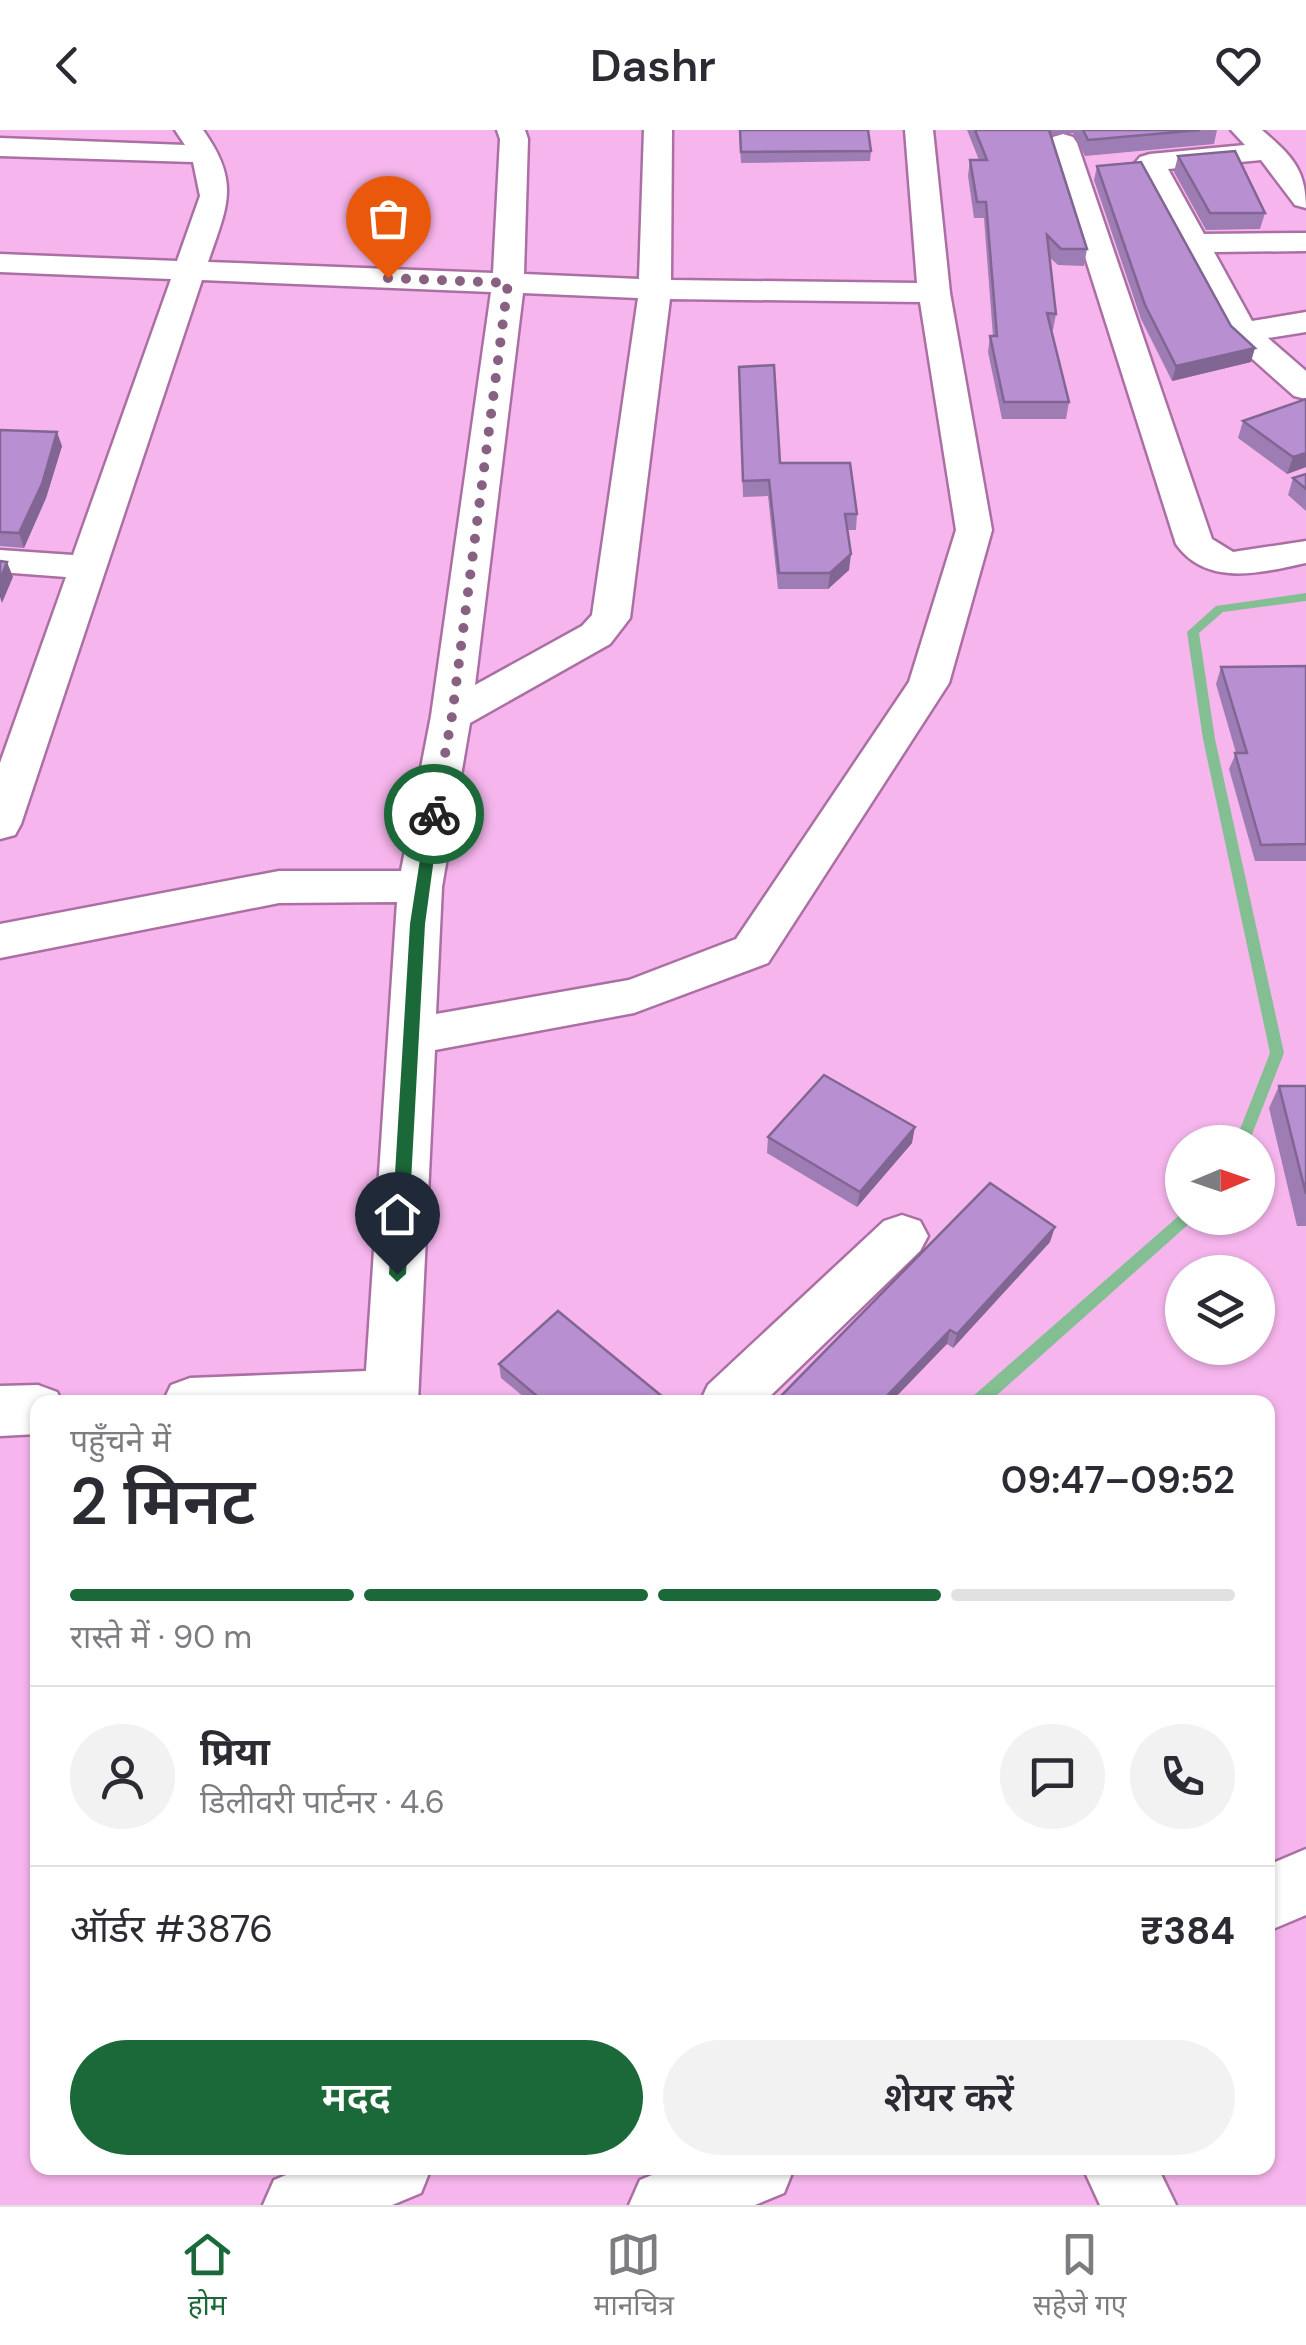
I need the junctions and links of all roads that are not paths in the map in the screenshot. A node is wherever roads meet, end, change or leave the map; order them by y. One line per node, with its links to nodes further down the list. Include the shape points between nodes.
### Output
1 (511, 130): 14 (street)
2 (658, 130): 15 (street)
3 (919, 130): 16 (street)
4 (1245, 130): 7 (street)
5 (198, 142): 6 (street); 13 (street, via 214,196)
6 (0, 147)
7 (1269, 152): 8 (street); 9 (street)
8 (1130, 165): 11 (street); 20 (street, via 1067,157 1195,544 1205,556 1240,565)
9 (1306, 198)
10 (1306, 242): 11 (street)
11 (1190, 243): 18 (street)
12 (0, 263): 13 (street)
13 (190, 270): 14 (street); 22 (street)
14 (508, 283): 15 (street); 23 (street)
15 (655, 288): 16 (street); 23 (street, via 610,618 596,636)
16 (934, 293): 27 (street, via 974,530 928,682 752,951 634,996)
17 (1306, 322): 18 (street)
18 (1242, 332): 19 (street)
19 (1306, 389)
20 (1306, 552)
21 (0, 561): 22 (street)
22 (90, 568): 24 (street)
23 (452, 716): 25 (street)
24 (0, 824)
25 (420, 887): 26 (street, via 278,887); 27 (street)
26 (0, 940)
27 (409, 1036): 29 (street)
28 (902, 1236): 30 (street)
29 (391, 1395)
30 (734, 1395)
31 (30, 1409): 32 (street)
32 (0, 1411)
33 (1306, 1881): 34 (street)
34 (1275, 1896)
35 (378, 2175): 39 (street)
36 (410, 2175): 40 (street)
37 (741, 2175): 41 (street)
38 (1122, 2175): 42 (street)
39 (299, 2205)
40 (413, 2205)
41 (665, 2205)
42 (1140, 2205)

